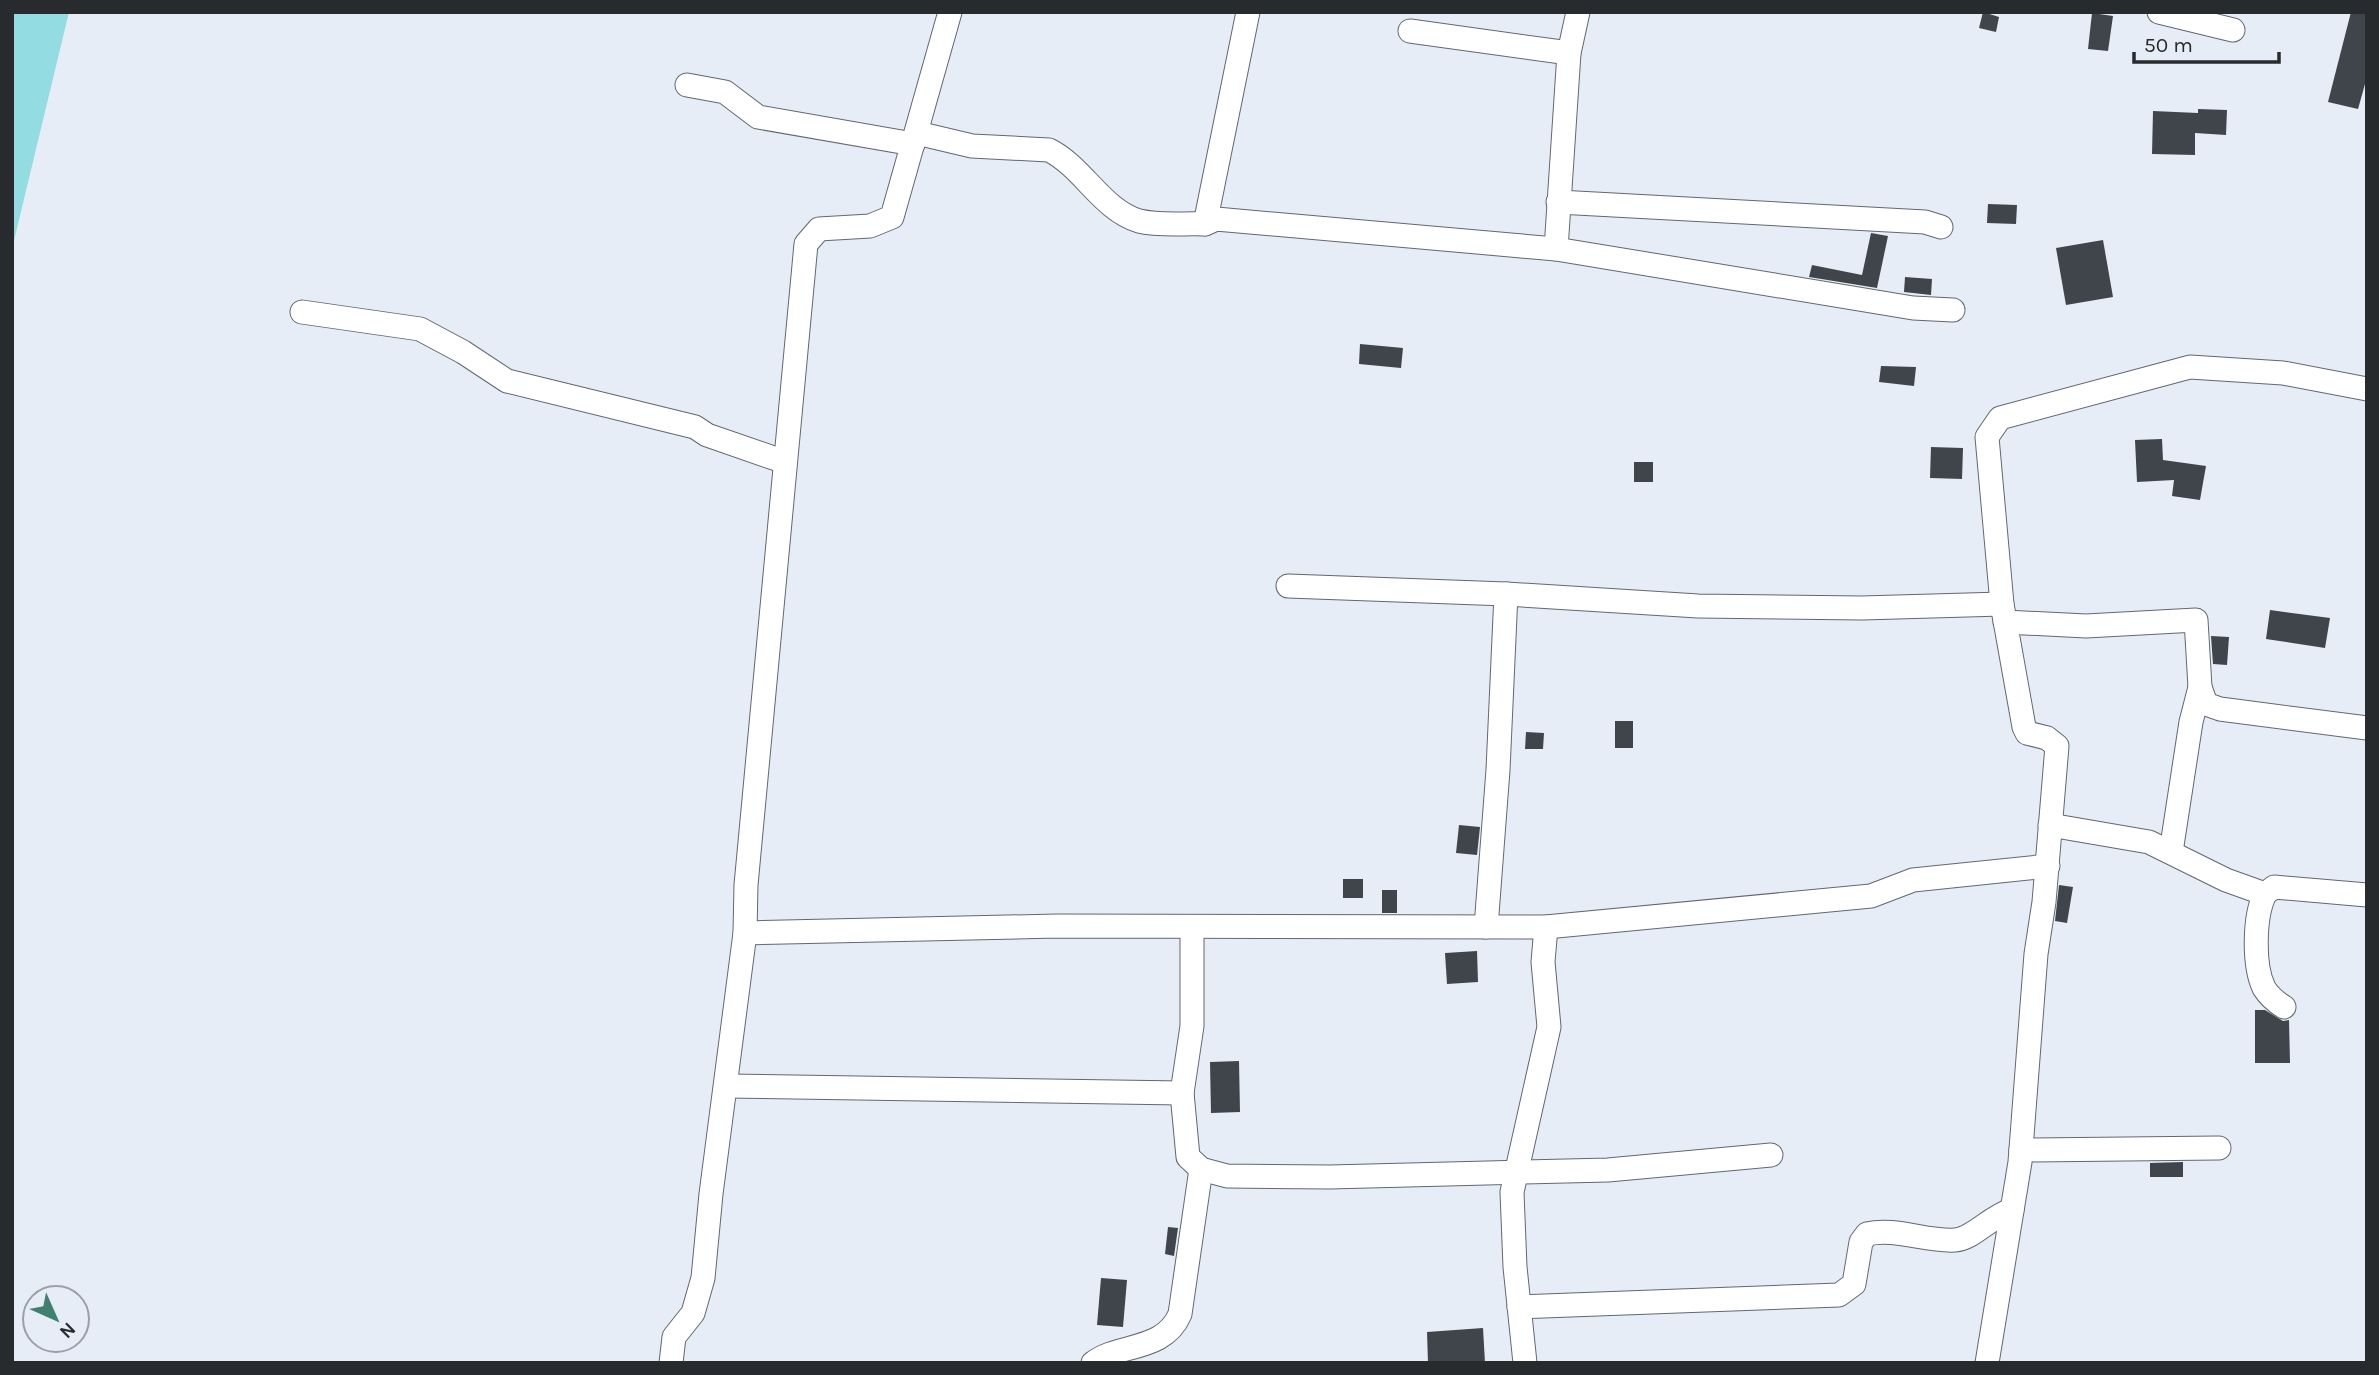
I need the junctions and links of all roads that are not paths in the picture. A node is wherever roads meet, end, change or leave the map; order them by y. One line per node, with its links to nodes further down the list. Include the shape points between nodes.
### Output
1 (950, 12): 9 (street)
2 (1248, 12): 11 (street)
3 (1578, 12): 7 (street)
4 (2159, 12): 5 (street)
5 (2233, 30)
6 (1409, 31): 7 (street)
7 (1569, 53): 10 (street)
8 (687, 85): 9 (street, via 725,92 758,117)
9 (915, 139): 11 (street, via 1049,150 1106,200 1137,220); 17 (street, via 892,217 870,226 819,229 806,244)
10 (1558, 202): 12 (street, via 1925,222); 13 (street)
11 (1205, 224): 13 (street, via 1216,219)
12 (1941, 227)
13 (1556, 249): 14 (street, via 1913,308)
14 (1953, 310)
15 (302, 312): 17 (street, via 420,328 507,382 695,428)
16 (2367, 389): 20 (street, via 2283,373 2190,367 2000,418 1987,437)
17 (785, 462): 31 (street)
18 (1288, 586): 19 (street)
19 (1506, 594): 20 (street, via 1698,606); 28 (street)
20 (2004, 613): 21 (street, via 2086,626 2196,620); 23 (street, via 2025,731 2057,746)
21 (2200, 687): 22 (street, via 2202,698 2213,708); 24 (street)
22 (2367, 728)
23 (2050, 825): 24 (street, via 2123,835); 25 (street)
24 (2171, 852): 26 (street)
25 (2048, 866): 29 (street, via 1913,880 1871,896); 36 (street, via 2036,954)
26 (2264, 894): 27 (street, via 2274,887); 32 (street, via 2259,918 2261,977 2265,990)
27 (2367, 895)
28 (1486, 927): 29 (street); 30 (street)
29 (1546, 927): 39 (street, via 1543,962 1549,1027)
30 (1192, 928): 31 (street, via 1057,926); 34 (street, via 1192,1026)
31 (745, 933): 33 (street)
32 (2284, 1007)
33 (726, 1086): 34 (street); 42 (street, via 701,1292 693,1313 674,1337)
34 (1182, 1093): 38 (street, via 1188,1157)
35 (2218, 1148): 36 (street)
36 (2021, 1150): 40 (street)
37 (1771, 1155): 39 (street, via 1608,1170)
38 (1201, 1169): 39 (street, via 1227,1176); 43 (street, via 1174,1326)
39 (1517, 1172): 41 (street, via 1511,1217)
40 (2012, 1210): 41 (street, via 1992,1217 1972,1235 1953,1241 1867,1234 1861,1242 1854,1284 1839,1295); 45 (street)
41 (1519, 1307): 44 (street)
42 (671, 1363)
43 (1093, 1363)
44 (1525, 1363)
45 (1987, 1363)

